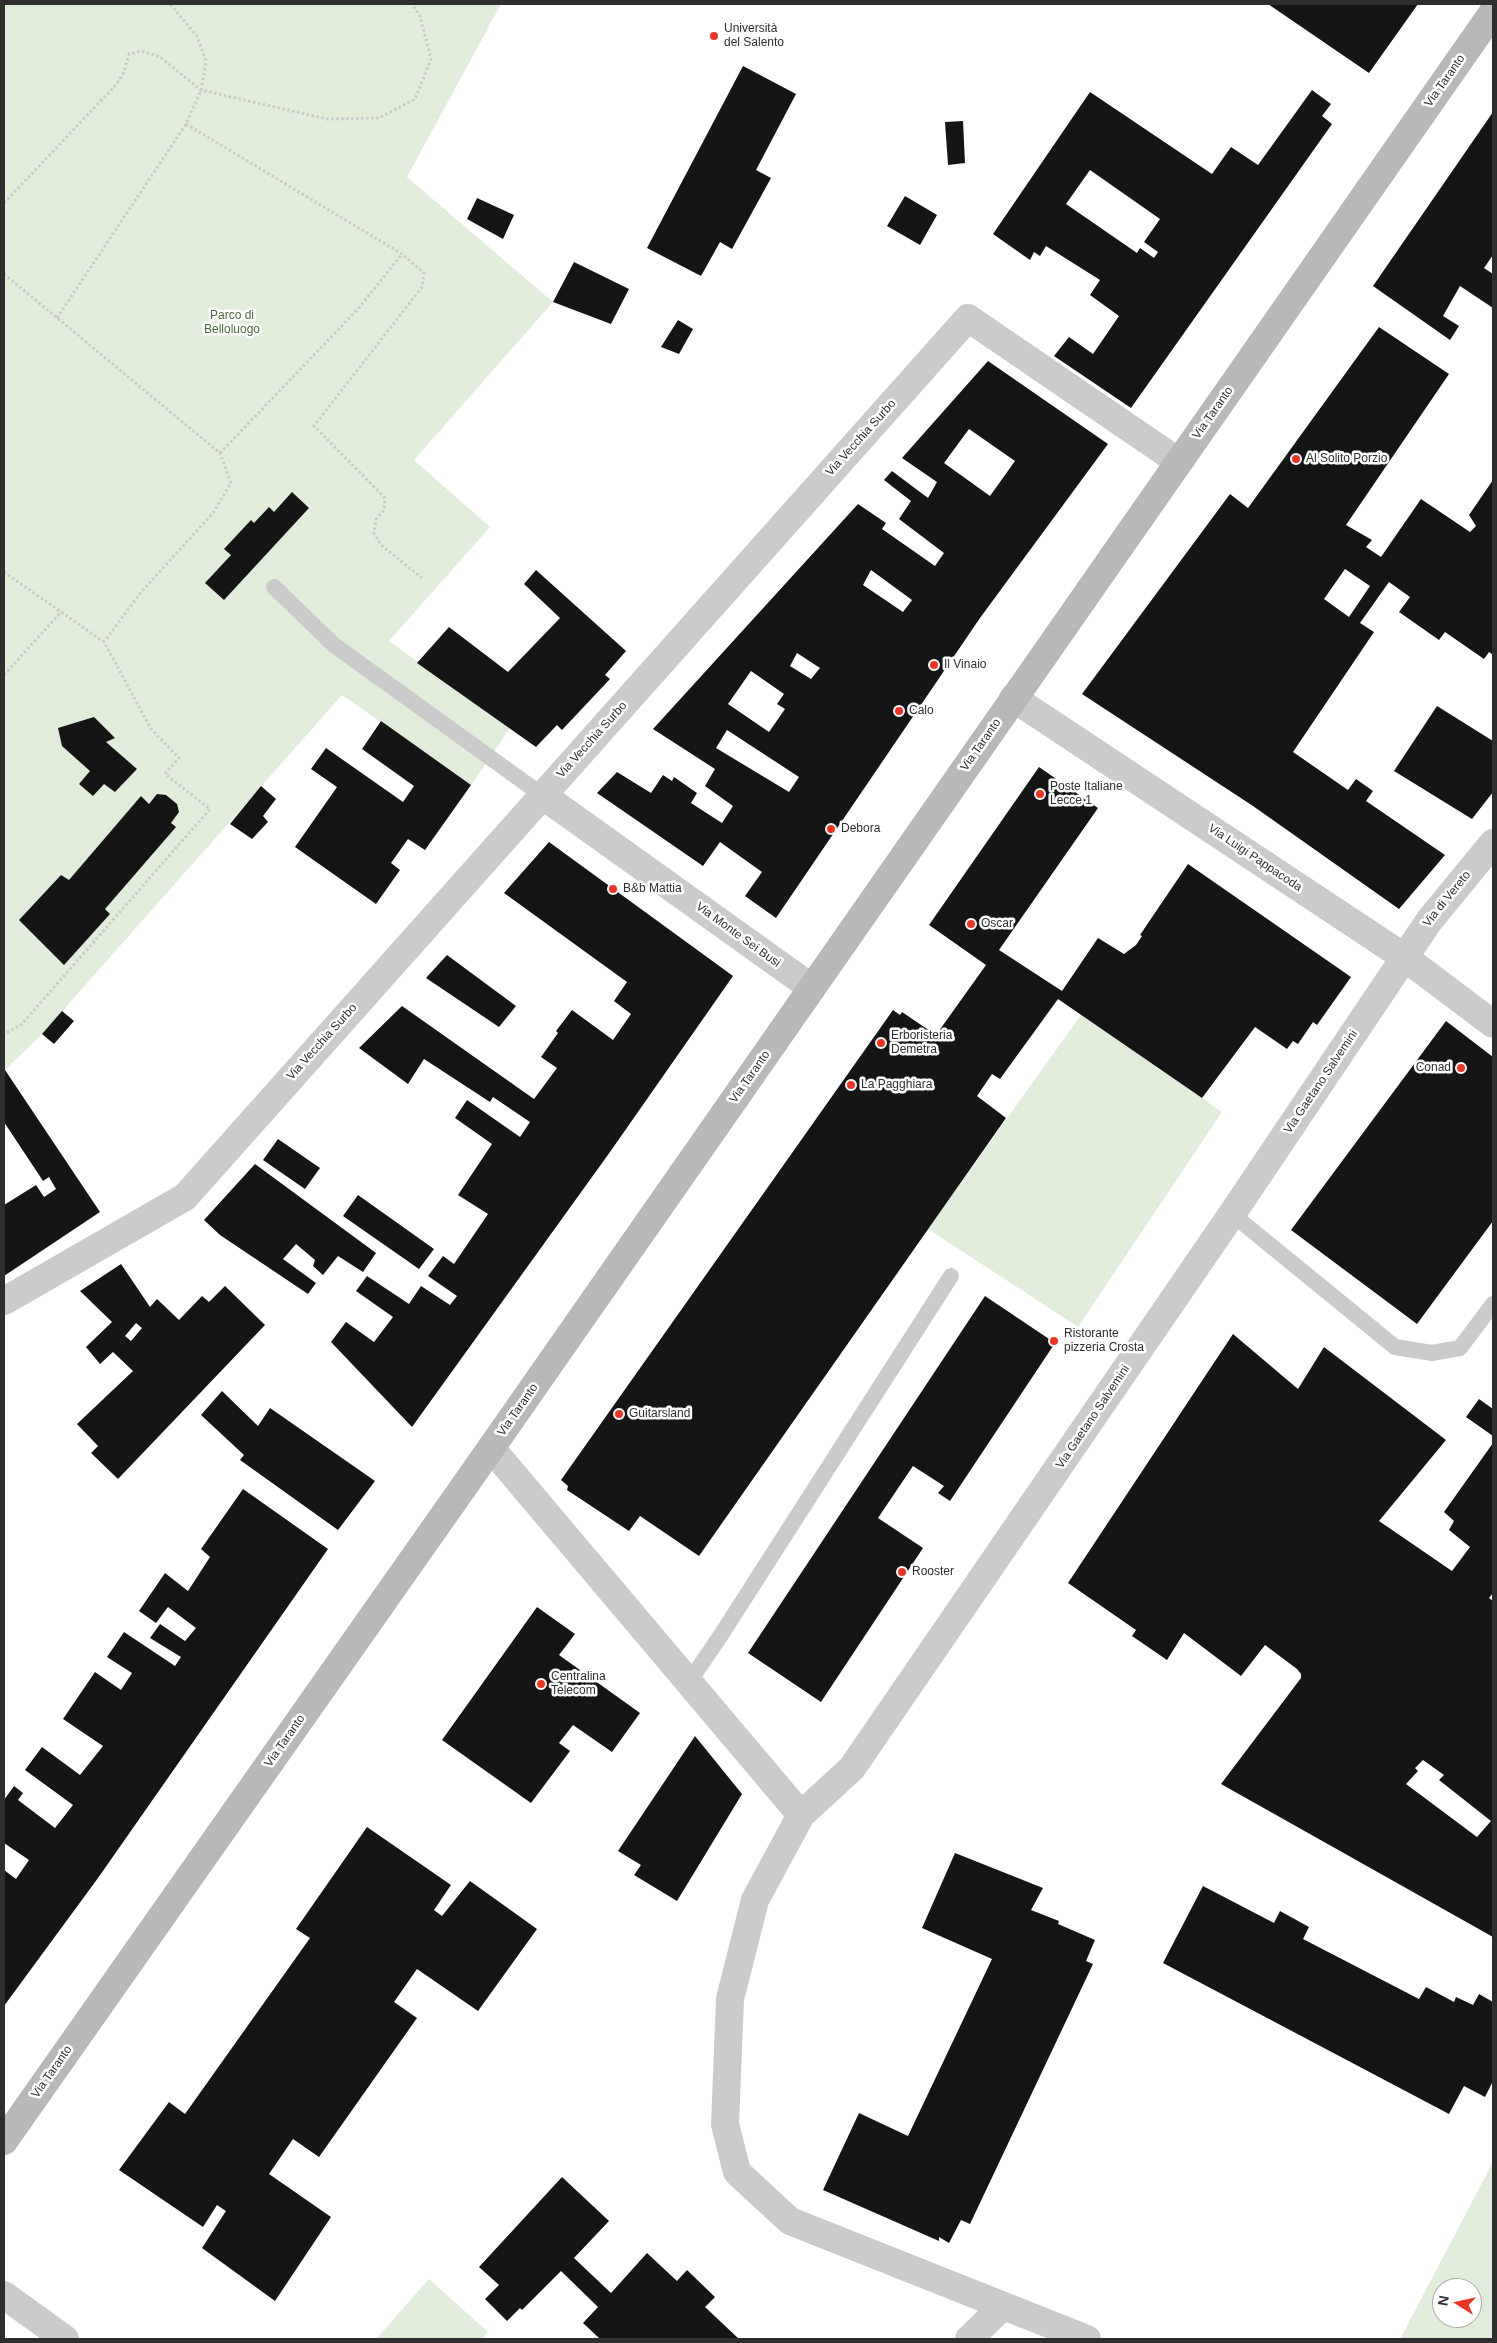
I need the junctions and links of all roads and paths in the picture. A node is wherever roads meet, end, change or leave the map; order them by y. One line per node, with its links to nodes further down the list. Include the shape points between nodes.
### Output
1 (170, 4): 4 (path, via 197,36 206,61)
2 (412, 4): 4 (path, via 420,16 431,59 415,99 379,118 328,119)
3 (1493, 12): 11 (main road, Via Taranto)
4 (201, 90): 5 (path); 6 (path, via 160,57 142,51 129,54 116,85)
5 (186, 124): 7 (path); 9 (path)
6 (4, 203)
7 (402, 254): 10 (path, via 358,309); 13 (path, via 424,273 422,287 314,426 385,498 384,510 376,519 374,533 381,544)
8 (4, 274): 9 (path)
9 (57, 318): 10 (path)
10 (220, 453): 16 (path, via 231,483 213,513 142,591)
11 (1179, 462): 18 (main road, Via Taranto); 19 (street, Via Vecchia Surbo, via 968,318)
12 (4, 572): 15 (path)
13 (422, 578)
14 (274, 587): 19 (lane, via 334,645)
15 (60, 612): 16 (path); 17 (path)
16 (104, 642): 24 (path, via 151,729 179,758 165,774 210,809 21,1025)
17 (4, 675)
18 (1013, 698): 21 (street, Via Luigi Pappacoda); 22 (main road, Via Taranto)
19 (542, 795): 22 (street, Via Monte Sei Busi); 27 (street, Via Vecchia Surbo, via 185,1197)
20 (1493, 843): 21 (street, Via di Vereto)
21 (1404, 957): 23 (street, Via Luigi Pappacoda); 25 (street, Via Gaetano Salvemini)
22 (812, 988): 29 (main road, Via Taranto)
23 (1493, 1024)
24 (4, 1034)
25 (1232, 1214): 28 (lane, via 1395,1347 1432,1353 1460,1348); 31 (street, Via Gaetano Salvemini, via 852,1768)
26 (951, 1276): 30 (lane)
27 (4, 1301)
28 (1493, 1304)
29 (491, 1448): 30 (street); 32 (main road, Via Taranto)
30 (689, 1682): 31 (street)
31 (801, 1815): 34 (street, Via Gaetano Salvemini, via 755,1900 730,1998 725,2124 737,2172 790,2221)
32 (4, 2141)
33 (4, 2294): 35 (street)
34 (1003, 2306): 36 (street); 37 (street, Via Gaetano Salvemini)
35 (65, 2339)
36 (969, 2339)
37 (1086, 2339)

